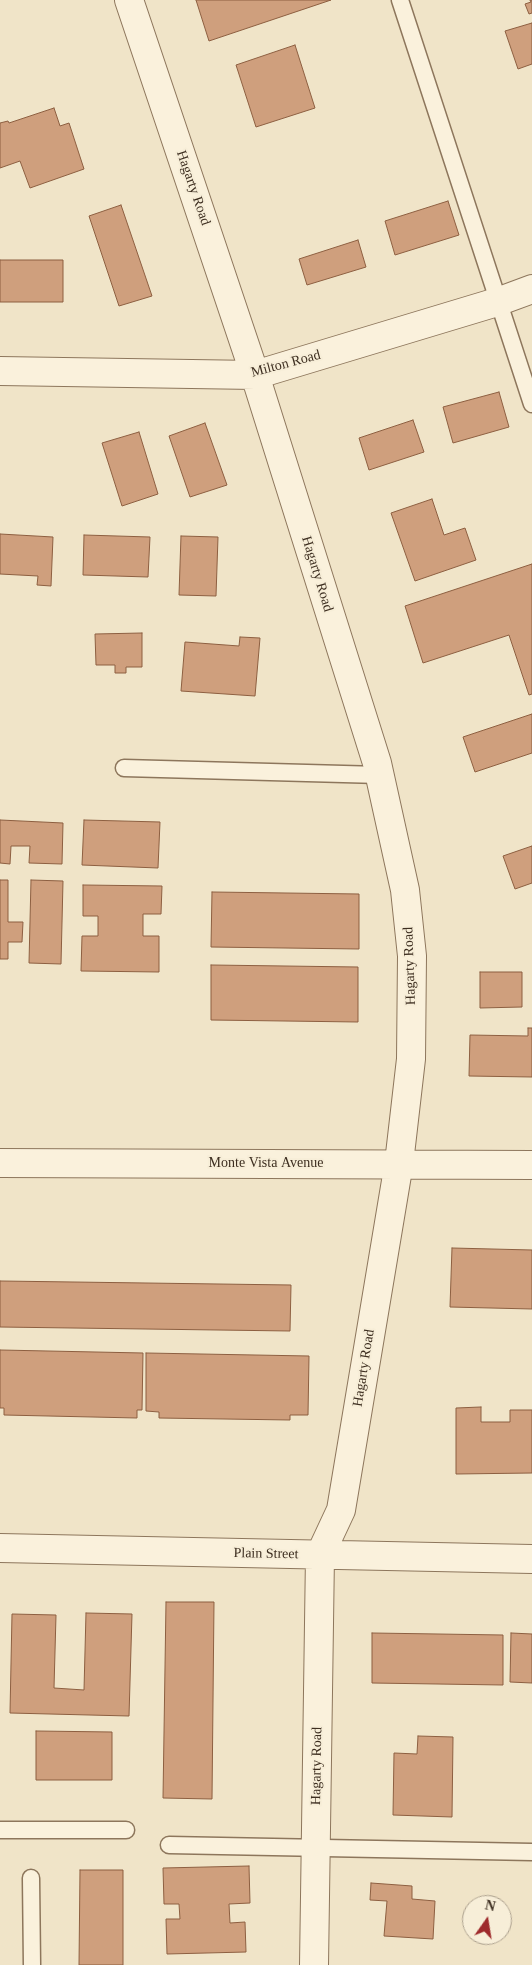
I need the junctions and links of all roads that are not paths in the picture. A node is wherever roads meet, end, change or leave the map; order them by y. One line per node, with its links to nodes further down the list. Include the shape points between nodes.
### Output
1 (129, 0): 6 (street, Hagarty Road)
2 (400, 0): 4 (lane)
3 (532, 289): 4 (street, Milton Road)
4 (497, 302): 6 (street, Milton Road); 7 (lane)
5 (0, 371): 6 (street, Milton Road)
6 (255, 374): 9 (street, Hagarty Road)
7 (532, 404)
8 (124, 768): 9 (lane)
9 (380, 776): 11 (street, Hagarty Road, via 405,890 412,956 411,1059)
10 (0, 1163): 11 (street, Monte Vista Avenue)
11 (399, 1163): 12 (street, Monte Vista Avenue); 14 (street, Hagarty Road, via 341,1510)
12 (532, 1165)
13 (0, 1548): 14 (street, Plain Street)
14 (320, 1555): 15 (street, Plain Street); 19 (street, Hagarty Road)
15 (532, 1559)
16 (0, 1830): 17 (lane)
17 (126, 1830)
18 (169, 1845): 19 (lane)
19 (315, 1848): 20 (lane); 23 (street, Hagarty Road)
20 (532, 1852)
21 (31, 1878): 22 (lane)
22 (32, 1965)
23 (314, 1965)

